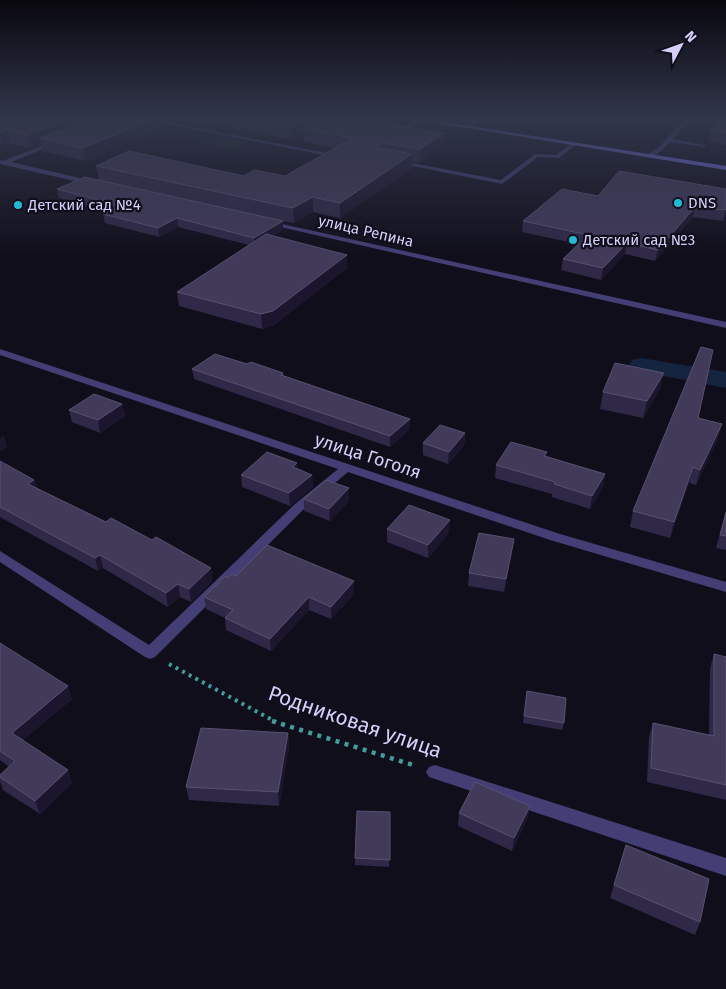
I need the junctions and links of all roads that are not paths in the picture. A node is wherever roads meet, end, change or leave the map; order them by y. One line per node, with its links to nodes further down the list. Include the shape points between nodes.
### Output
1 (11, 165): 6 (street)
2 (412, 165): 3 (street, via 502,182)
3 (525, 165)
4 (707, 165): 5 (street)
5 (726, 168)
6 (99, 185)
7 (254, 219): 8 (street, улица Репина)
8 (726, 325)
9 (0, 352): 10 (street, улица Гоголя)
10 (347, 467): 11 (street, via 299,507 150,653); 12 (street, улица Гоголя, via 555,537)
11 (0, 556)
12 (726, 587)
13 (436, 772): 14 (street, Родниковая улица)
14 (726, 867)

